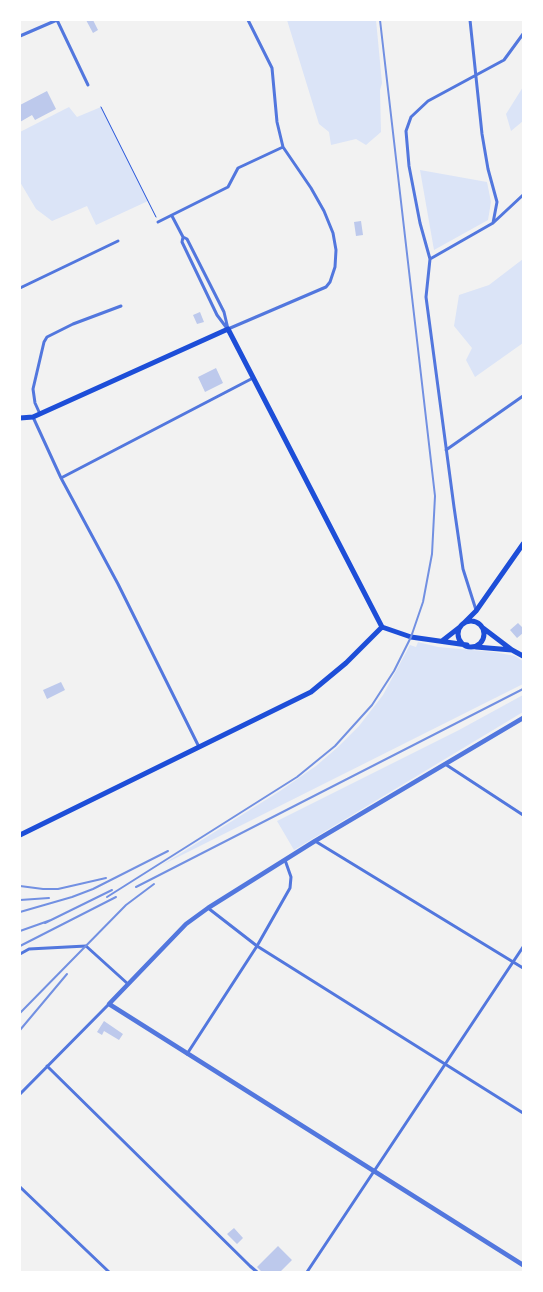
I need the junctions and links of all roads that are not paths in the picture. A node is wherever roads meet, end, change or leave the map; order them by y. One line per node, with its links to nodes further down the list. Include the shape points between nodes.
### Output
1 (57, 20): 5 (street); 7 (street)
2 (248, 20): 8 (street, via 272,68)
3 (470, 20): 6 (street)
4 (523, 34): 6 (street, via 504,60)
5 (20, 36)
6 (477, 75): 12 (street, via 482,134 497,202); 15 (street, via 428,101 411,117 406,131 409,166)
7 (88, 85)
8 (283, 147): 10 (street, via 238,168 228,187); 18 (street, via 324,211 333,233 335,267 326,287)
9 (523, 195): 12 (street)
10 (172, 216): 11 (street); 13 (street)
11 (158, 222)
12 (493, 223): 15 (street)
13 (183, 237): 18 (street, via 224,312); 18 (street, via 182,242)
14 (118, 241): 16 (street)
15 (430, 259): 24 (street, via 426,297)
16 (20, 288)
17 (122, 306): 21 (street, via 47,337 33,389 34,403)
18 (228, 330): 19 (main road); 21 (main road)
19 (254, 377): 25 (street); 29 (main road)
20 (523, 396): 24 (street)
21 (40, 414): 22 (main road)
22 (33, 417): 23 (main road); 25 (street)
23 (20, 418)
24 (446, 450): 27 (street, via 463,569)
25 (61, 478): 36 (street)
26 (523, 544): 27 (main road)
27 (476, 611): 28 (main road); 30 (main road)
28 (463, 624): 30 (main road, via 471,621); 31 (main road); 32 (main road, via 459,637)
29 (382, 626): 31 (main road, via 411,637); 36 (main road, via 346,663 311,692)
30 (481, 626): 32 (main road, via 482,641); 33 (main road)
31 (442, 641): 32 (main road)
32 (469, 646): 33 (main road)
33 (512, 650): 34 (main road)
34 (523, 656)
35 (523, 718): 37 (street)
36 (199, 747): 39 (main road)
37 (445, 763): 38 (street); 40 (street)
38 (523, 815)
39 (20, 835)
40 (315, 841): 41 (street); 46 (street)
41 (285, 860): 42 (street); 43 (street, via 291,877 290,888)
42 (208, 908): 43 (street); 48 (street, via 186,924)
43 (257, 946): 50 (street); 51 (street)
44 (523, 947): 46 (street)
45 (20, 954): 48 (street, via 29,949 86,946)
46 (513, 962): 47 (street); 51 (street)
47 (523, 968)
48 (128, 984): 49 (street)
49 (109, 1004): 50 (street); 52 (street)
50 (187, 1054): 55 (street)
51 (446, 1065): 54 (street); 55 (street)
52 (47, 1066): 53 (street); 59 (street)
53 (20, 1094)
54 (523, 1113)
55 (373, 1172): 57 (street); 60 (street)
56 (20, 1187): 58 (street)
57 (523, 1264)
58 (109, 1272)
59 (258, 1272)
60 (307, 1272)

